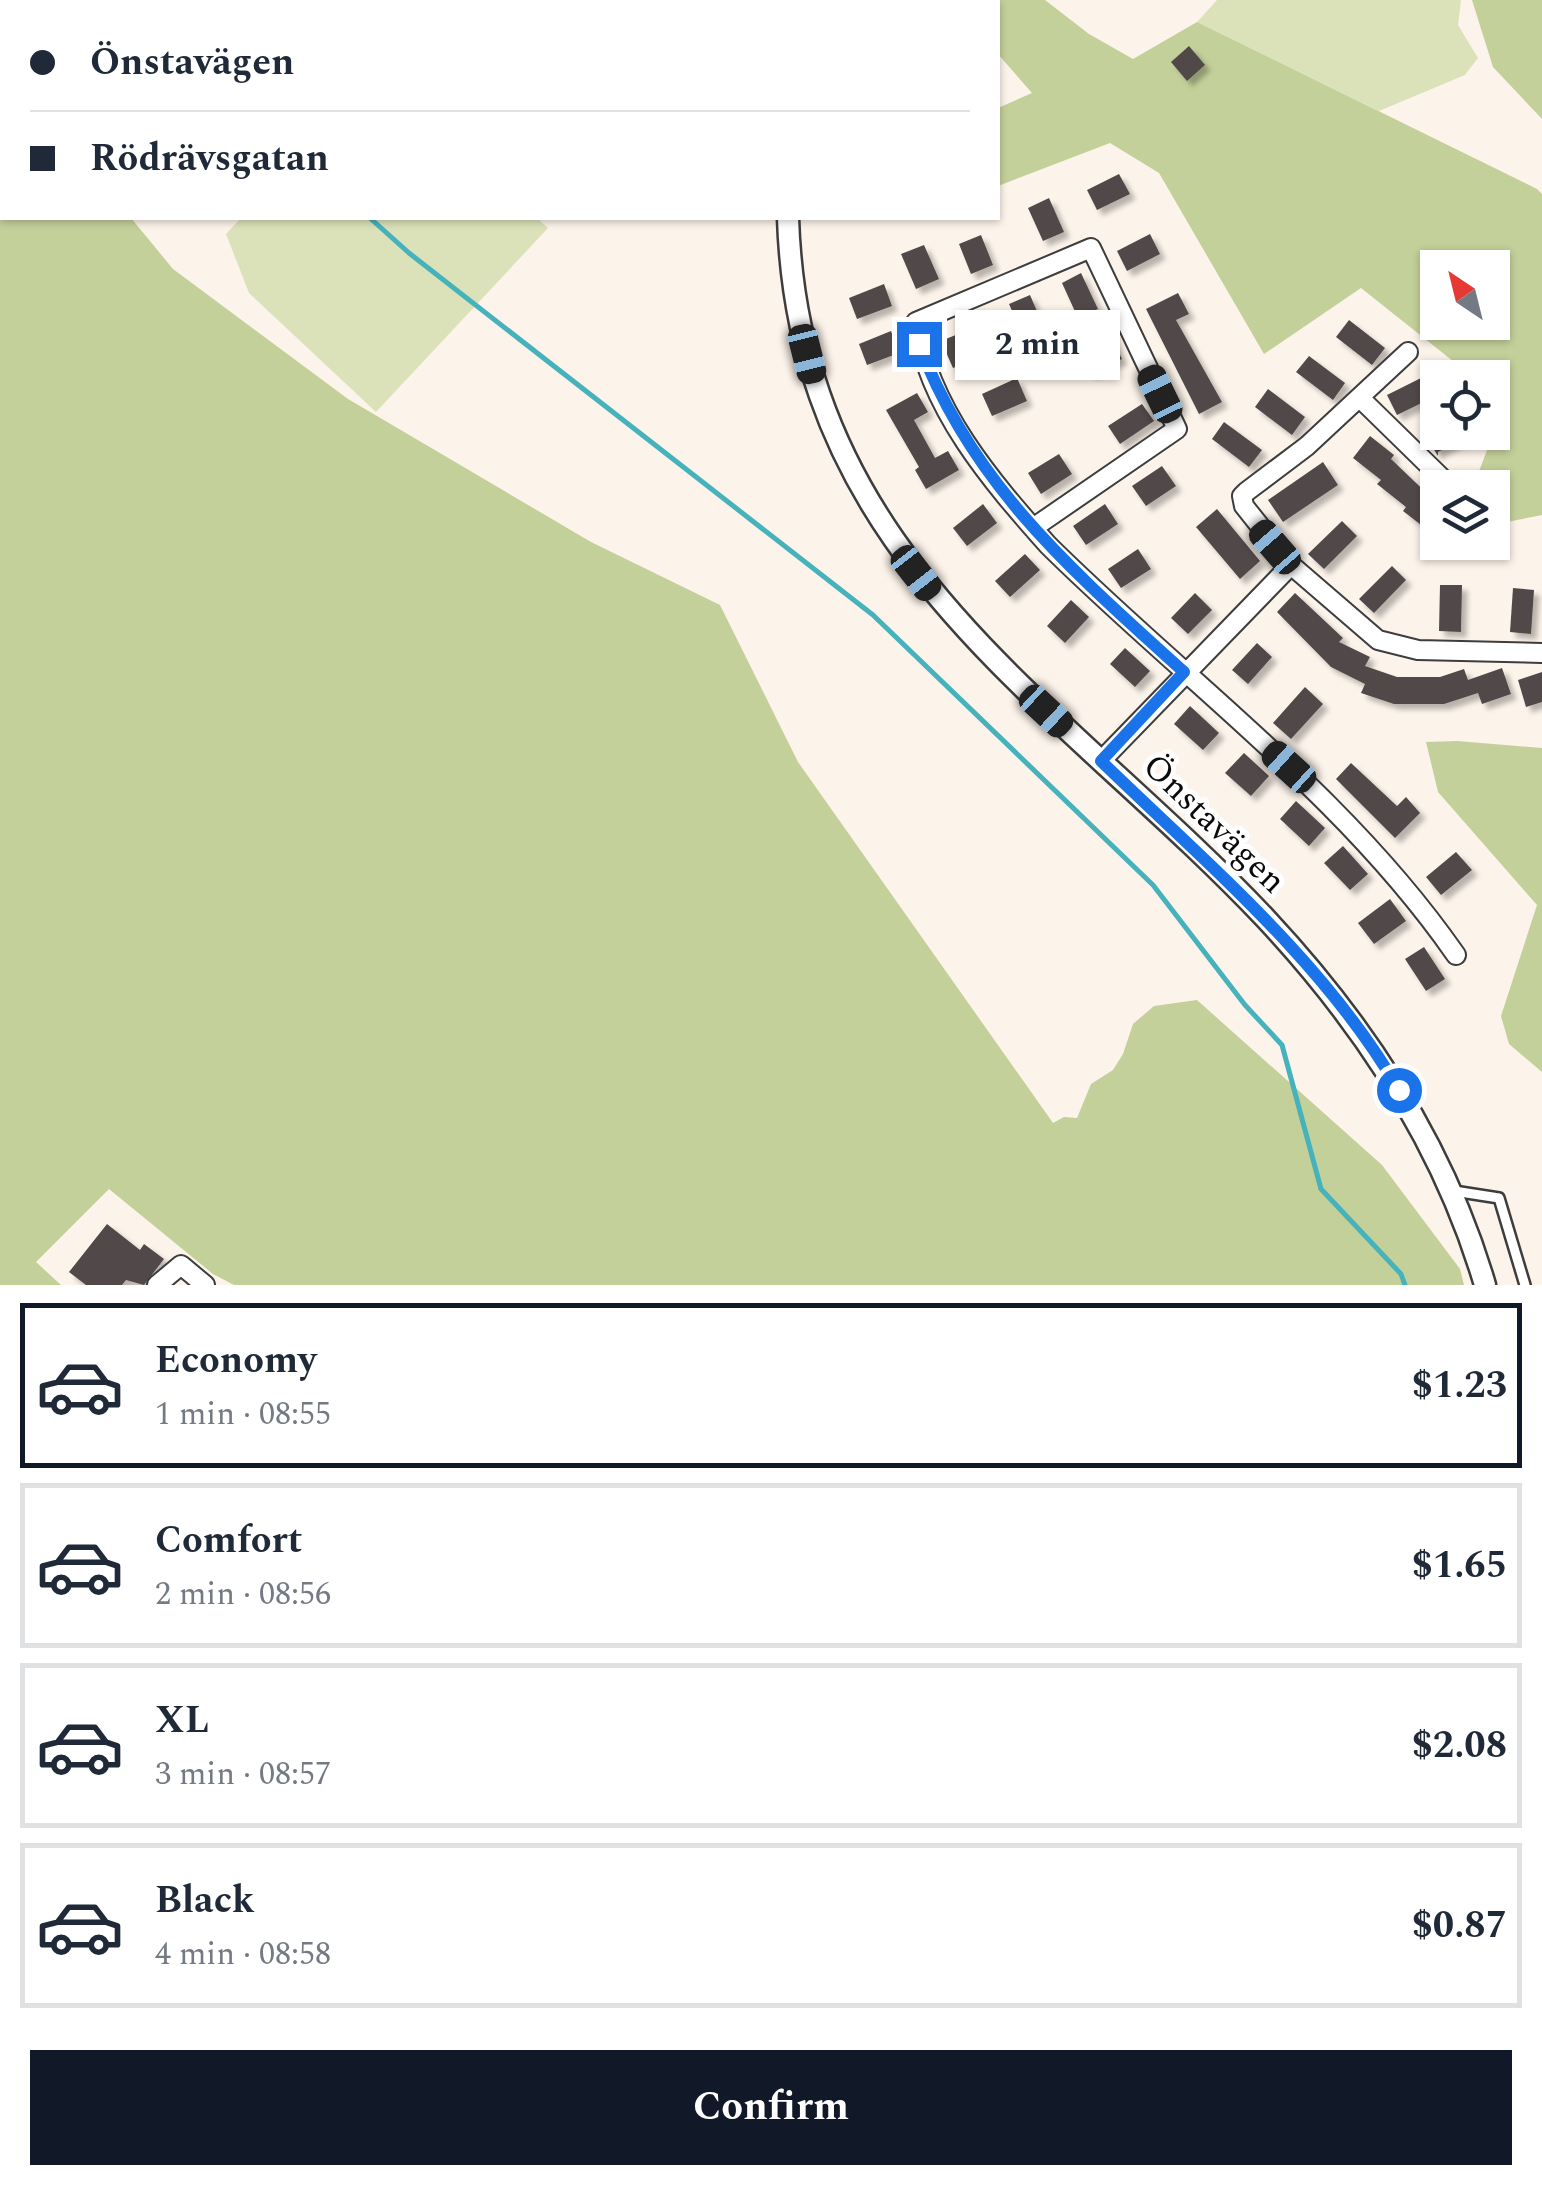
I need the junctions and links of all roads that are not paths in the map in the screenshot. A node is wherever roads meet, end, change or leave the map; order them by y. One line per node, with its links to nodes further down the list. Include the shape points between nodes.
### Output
1 (788, 220): 9 (street, Önstavägen, via 790,269 814,385 861,492 932,595 992,661)
2 (1408, 352): 3 (street)
3 (1361, 399): 4 (street); 6 (street, via 1242,496 1250,516)
4 (1434, 470)
5 (1033, 528): 5 (street, via 957,428 916,322 1091,248 1178,429); 8 (street)
6 (1291, 565): 7 (street, via 1368,632 1400,647); 8 (street)
7 (1542, 653)
8 (1184, 672): 9 (street); 10 (street, via 1342,814)
9 (1101, 761): 11 (street, Önstavägen, via 1324,984 1382,1062)
10 (1456, 955)
11 (1451, 1190): 14 (street, Önstavägen); 15 (lane, via 1499,1198)
12 (157, 1285): 13 (street, via 181,1265)
13 (205, 1285)
14 (1485, 1285)
15 (1525, 1285)

